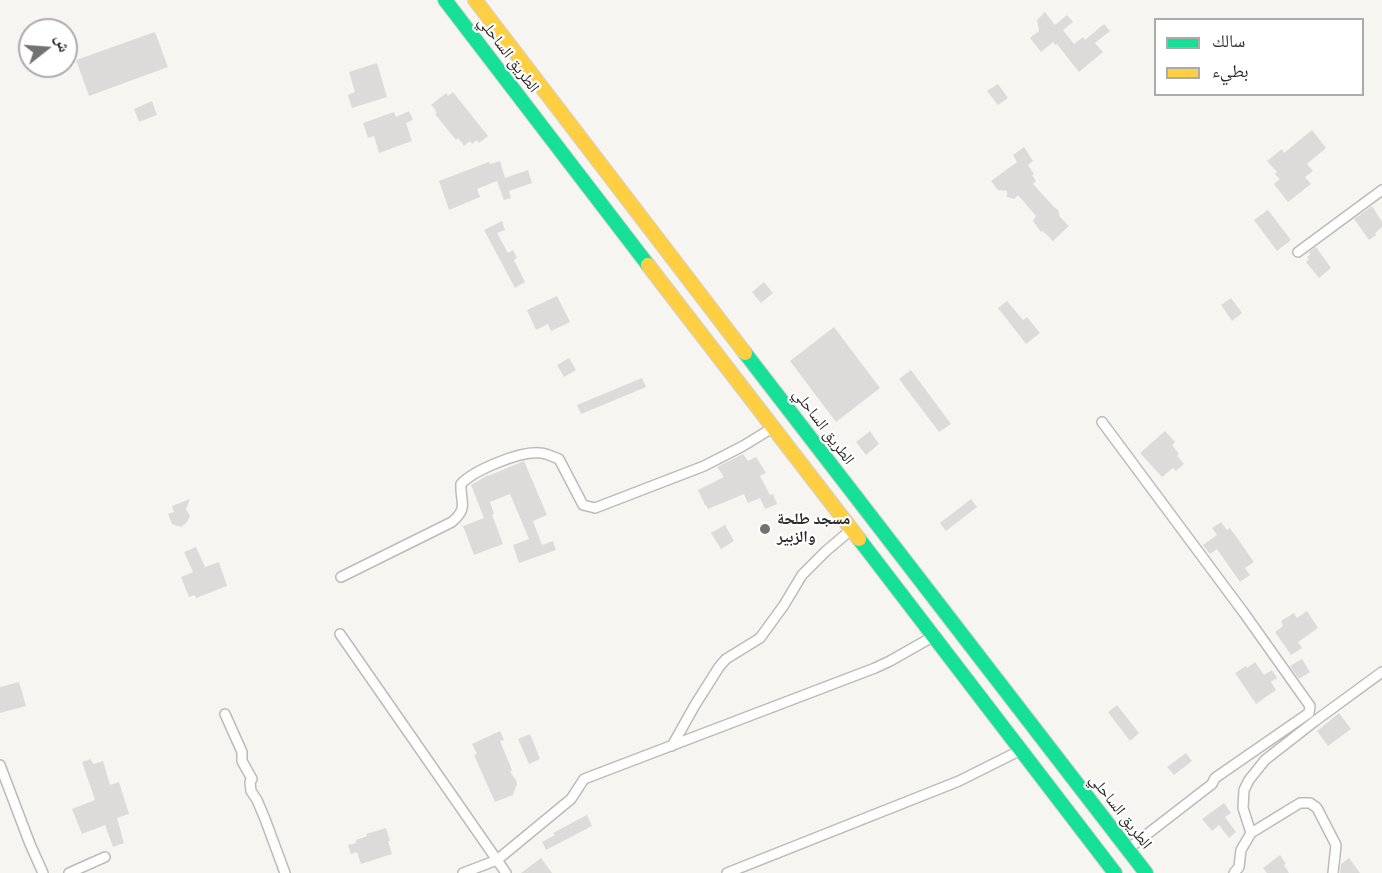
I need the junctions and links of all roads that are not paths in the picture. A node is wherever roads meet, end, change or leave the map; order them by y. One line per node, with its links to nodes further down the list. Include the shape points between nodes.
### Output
1 (445, 0): 6 (highway, الطريق الساحلي)
2 (475, 0): 17 (highway, الطريق الساحلي)
3 (1382, 190): 4 (street)
4 (1298, 252)
5 (1102, 422): 17 (street, via 1310,706 1309,712 1215,778)
6 (774, 427): 7 (highway, الطريق الساحلي); 8 (street, via 704,466 595,508 583,505 559,459 542,453 507,459 460,484 461,514 452,522)
7 (852, 529): 10 (highway, الطريق الساحلي); 13 (street, via 802,575 760,638 719,667)
8 (341, 577)
9 (340, 634): 19 (street)
10 (934, 636): 13 (street, via 875,668); 14 (highway, الطريق الساحلي)
11 (1382, 672): 16 (street, via 1265,760 1244,790 1243,808)
12 (225, 714): 22 (street)
13 (672, 746): 19 (street, via 584,779 571,799)
14 (1021, 750): 25 (street, via 959,781); 26 (highway, الطريق الساحلي)
15 (0, 765): 20 (street)
16 (1251, 833): 28 (street, via 1240,850 1239,867); 29 (street, via 1300,803 1310,803 1317,808 1336,845)
17 (1128, 849): 27 (highway, الطريق الساحلي)
18 (105, 858): 21 (street)
19 (497, 860): 23 (street); 24 (street)
20 (43, 873)
21 (69, 873)
22 (285, 873)
23 (463, 873)
24 (506, 873)
25 (727, 873)
26 (1115, 873)
27 (1146, 873)
28 (1234, 873)
29 (1333, 873)

